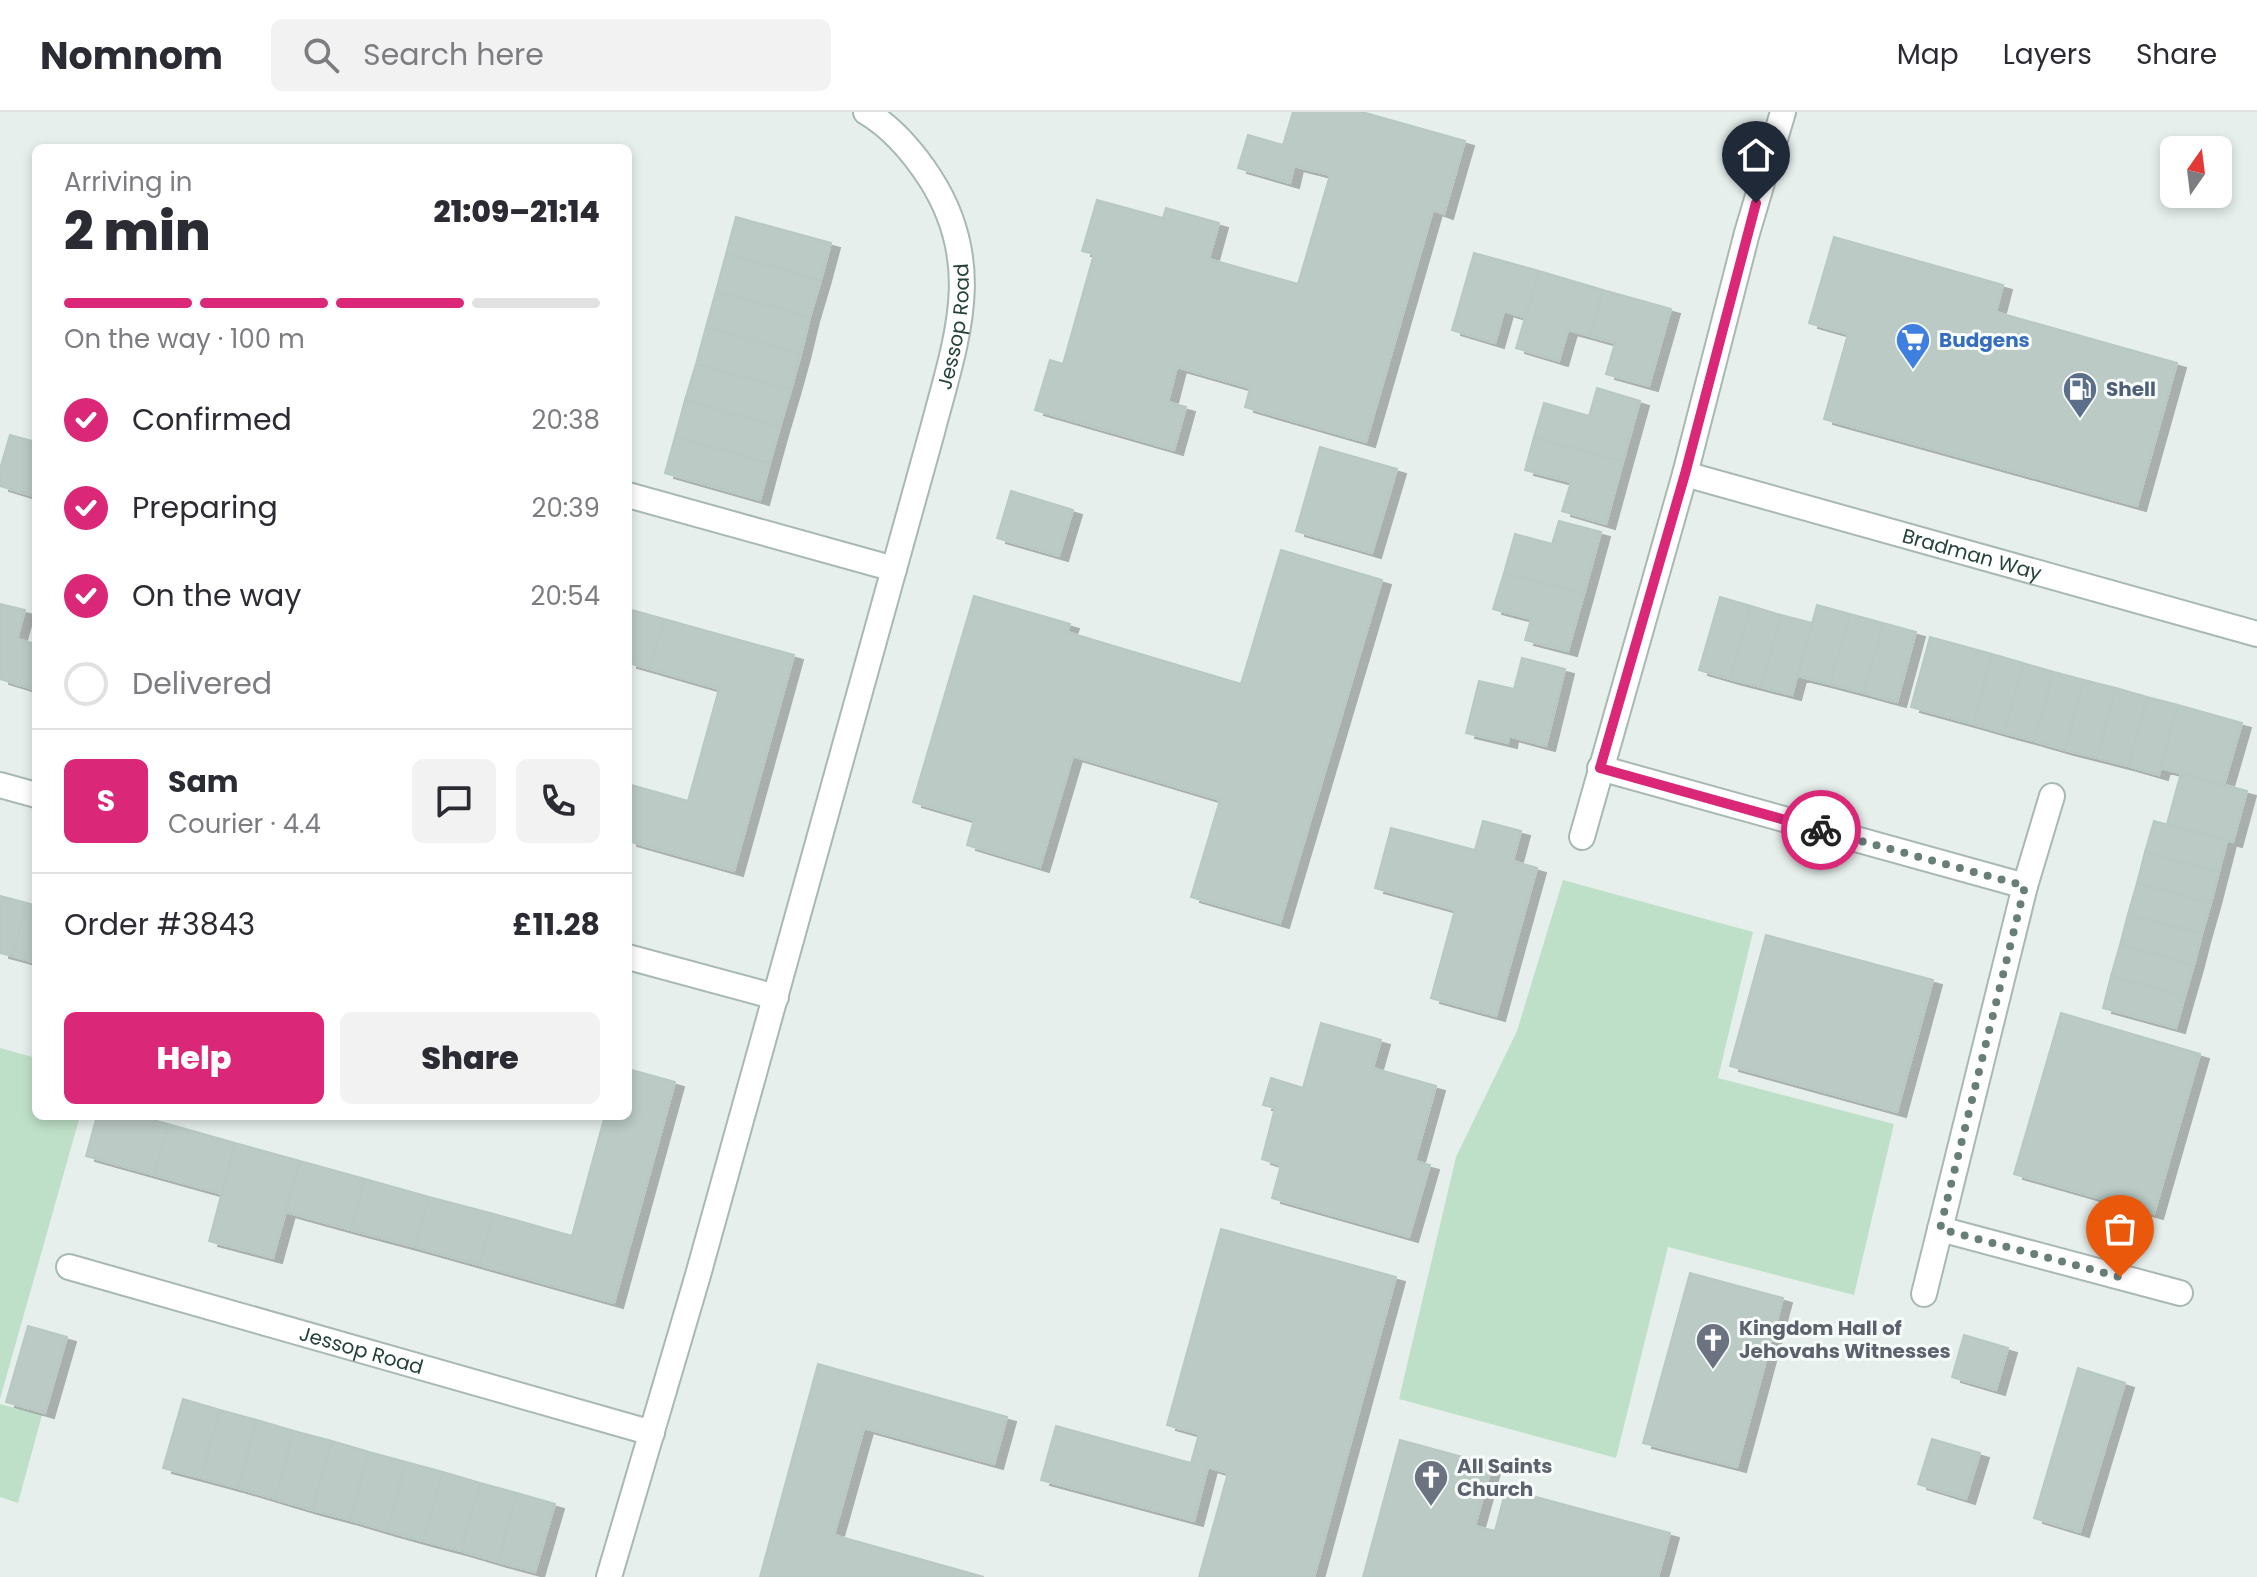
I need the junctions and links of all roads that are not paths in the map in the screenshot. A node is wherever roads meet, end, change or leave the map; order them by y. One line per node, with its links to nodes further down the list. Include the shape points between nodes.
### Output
1 (866, 112): 5 (street, Jessop Road, via 912,151 945,201 963,271 955,345)
2 (1783, 112): 3 (street)
3 (1685, 474): 6 (street, Bradman Way); 7 (street)
4 (632, 496): 5 (street)
5 (894, 569): 14 (street, Jessop Road)
6 (2257, 634)
7 (1600, 768): 11 (street); 12 (street)
8 (0, 785): 9 (street)
9 (32, 794)
10 (2052, 796): 12 (street)
11 (1582, 837)
12 (2025, 886): 15 (street)
13 (632, 958): 14 (street)
14 (776, 997): 19 (street, Jessop Road)
15 (1940, 1229): 17 (street); 18 (street)
16 (69, 1267): 19 (street, Jessop Road)
17 (2180, 1293)
18 (1924, 1294)
19 (652, 1433): 20 (street, Jessop Road)
20 (609, 1577)

